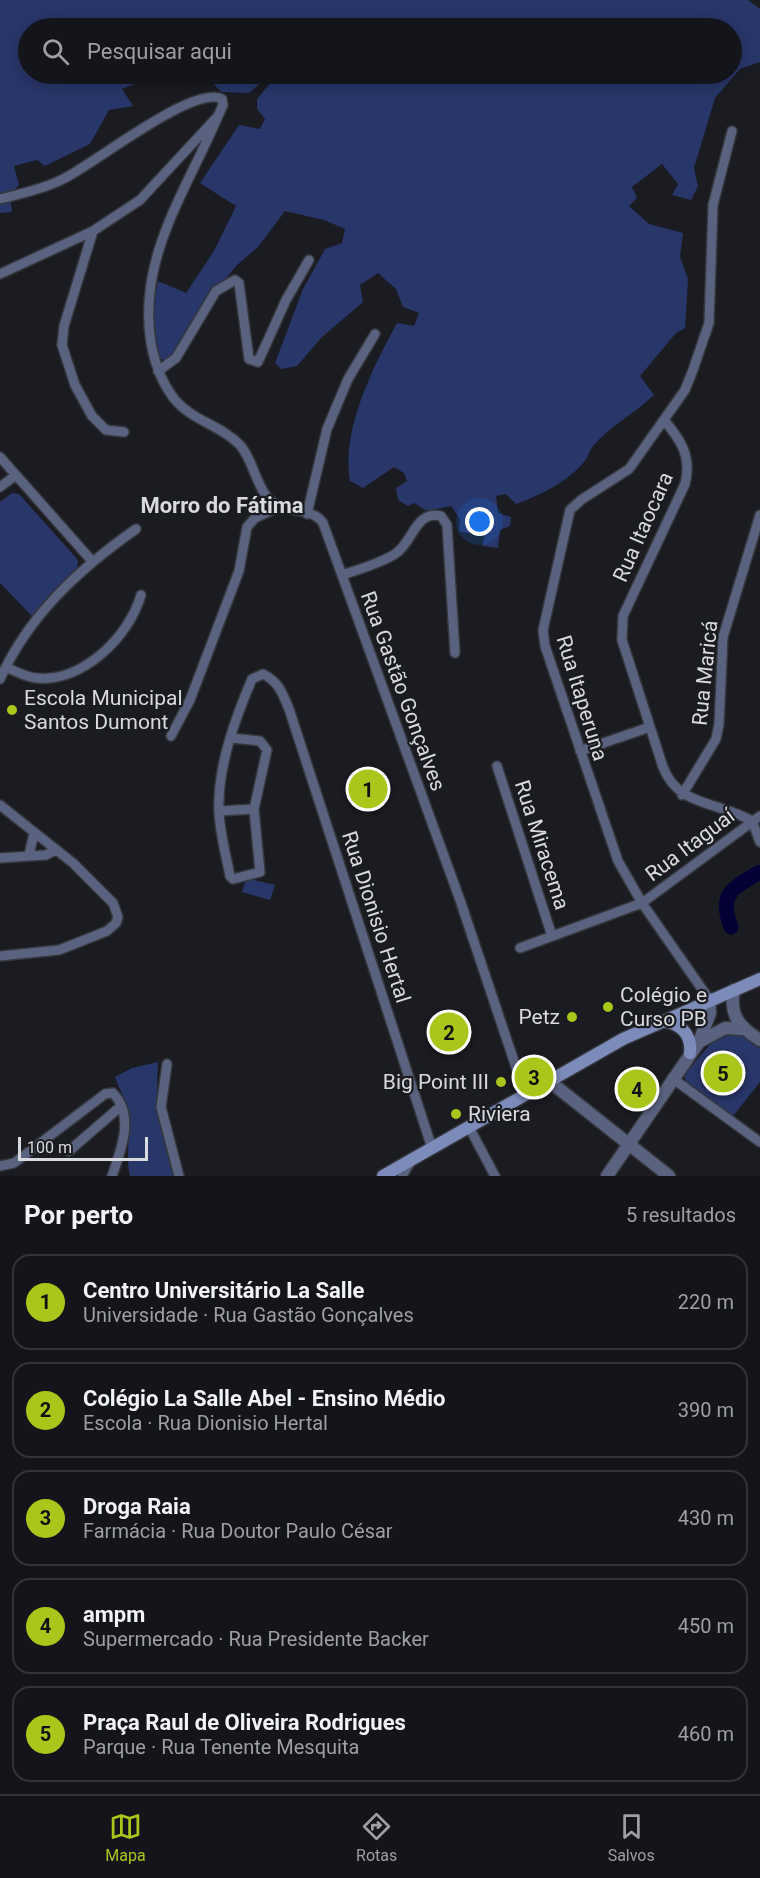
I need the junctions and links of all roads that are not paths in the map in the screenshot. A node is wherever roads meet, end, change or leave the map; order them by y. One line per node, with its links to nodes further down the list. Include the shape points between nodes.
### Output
1 (218, 116): 3 (street, via 223,105 217,97 185,105 60,181); 4 (street, via 140,200); 8 (street, via 165,228 154,264 148,311)
2 (732, 131): 9 (street, via 713,205 709,323 685,390)
3 (0, 199)
4 (93, 231): 6 (street); 10 (street, via 64,326 62,345 72,377 92,416 106,430)
5 (309, 260): 8 (street, via 258,362 249,359 239,283 235,280 216,291 176,358)
6 (0, 274)
7 (375, 334): 15 (street, via 348,379 327,429)
8 (158, 371): 14 (street, Rua Gastão Gonçalves, via 172,396 187,411 241,447 266,496)
9 (664, 420): 24 (street, Rua Itaocara, via 682,444 688,471 623,616 621,631); 27 (street, Rua Itaperuna, via 629,469 574,505 567,516 543,636)
10 (124, 432)
11 (0, 457): 12 (street)
12 (16, 475): 13 (street); 18 (street)
13 (0, 488)
14 (281, 506): 15 (street, Rua Gastão Gonçalves); 25 (street, via 255,518 247,527 239,571 190,700)
15 (307, 514): 19 (street, Rua Gastão Gonçalves, via 323,523)
16 (760, 515): 29 (street, Rua Maricá, via 723,637 716,739)
17 (136, 529): 18 (street)
18 (92, 561): 22 (street, via 36,617)
19 (342, 575): 21 (street, via 394,554 407,543 421,519 441,516 447,525); 54 (street, Rua Gastão Gonçalves, via 460,900)
20 (141, 595): 22 (street, via 120,633 77,671 39,678)
21 (455, 653)
22 (6, 667): 23 (street)
23 (0, 679)
24 (650, 726): 27 (street); 29 (street, Rua Itaocara, via 668,779)
25 (171, 736)
26 (231, 738): 31 (street, Rua Dionisio Hertal, via 260,741 267,746); 32 (street, Rua Dionisio Hertal); 59 (street, Rua Dionisio Hertal, via 252,679 264,675 272,679 283,692 289,709)
27 (580, 751): 39 (street, Rua Itaperuna, via 612,847)
28 (496, 766): 40 (street, Rua Miracema)
29 (682, 795): 33 (street)
30 (0, 805): 34 (street)
31 (254, 809): 32 (street); 32 (street, Rua Dionisio Hertal, via 260,872 233,879)
32 (219, 811)
33 (756, 818): 35 (street); 39 (street, Rua Itaguaí)
34 (34, 833): 36 (street); 37 (street)
35 (760, 842)
36 (56, 850): 37 (street, via 46,855); 42 (street, via 113,903 116,924 94,938 59,950)
37 (29, 855): 38 (street)
38 (0, 858)
39 (642, 903): 40 (street, Rua Itaguaí); 45 (street, Rua Itaperuna)
40 (552, 936): 41 (street, Rua Itaguaí)
41 (520, 948)
42 (0, 956)
43 (760, 979): 44 (main road)
44 (734, 990): 45 (main road); 47 (street, via 732,1008)
45 (709, 999): 46 (main road); 49 (street, via 710,1013)
46 (662, 1021): 50 (main road, via 686,1032); 53 (main road)
47 (741, 1029): 48 (street); 49 (street, via 725,1028)
48 (760, 1040)
49 (699, 1041): 50 (street)
50 (690, 1053): 52 (street)
51 (167, 1064): 64 (street, via 161,1107)
52 (672, 1078): 57 (street); 58 (street)
53 (549, 1081): 54 (main road); 58 (street)
54 (525, 1094): 56 (main road)
55 (121, 1106): 60 (street); 62 (street, via 113,1093 105,1094 14,1163); 63 (street, via 125,1137)
56 (469, 1128): 59 (main road); 67 (street)
57 (760, 1142)
58 (629, 1143): 68 (street); 69 (street)
59 (432, 1148): 61 (main road)
60 (69, 1151)
61 (412, 1159): 65 (main road); 66 (street)
62 (0, 1166)
63 (112, 1176)
64 (179, 1176)
65 (383, 1176)
66 (402, 1176)
67 (495, 1176)
68 (607, 1176)
69 (669, 1176)

